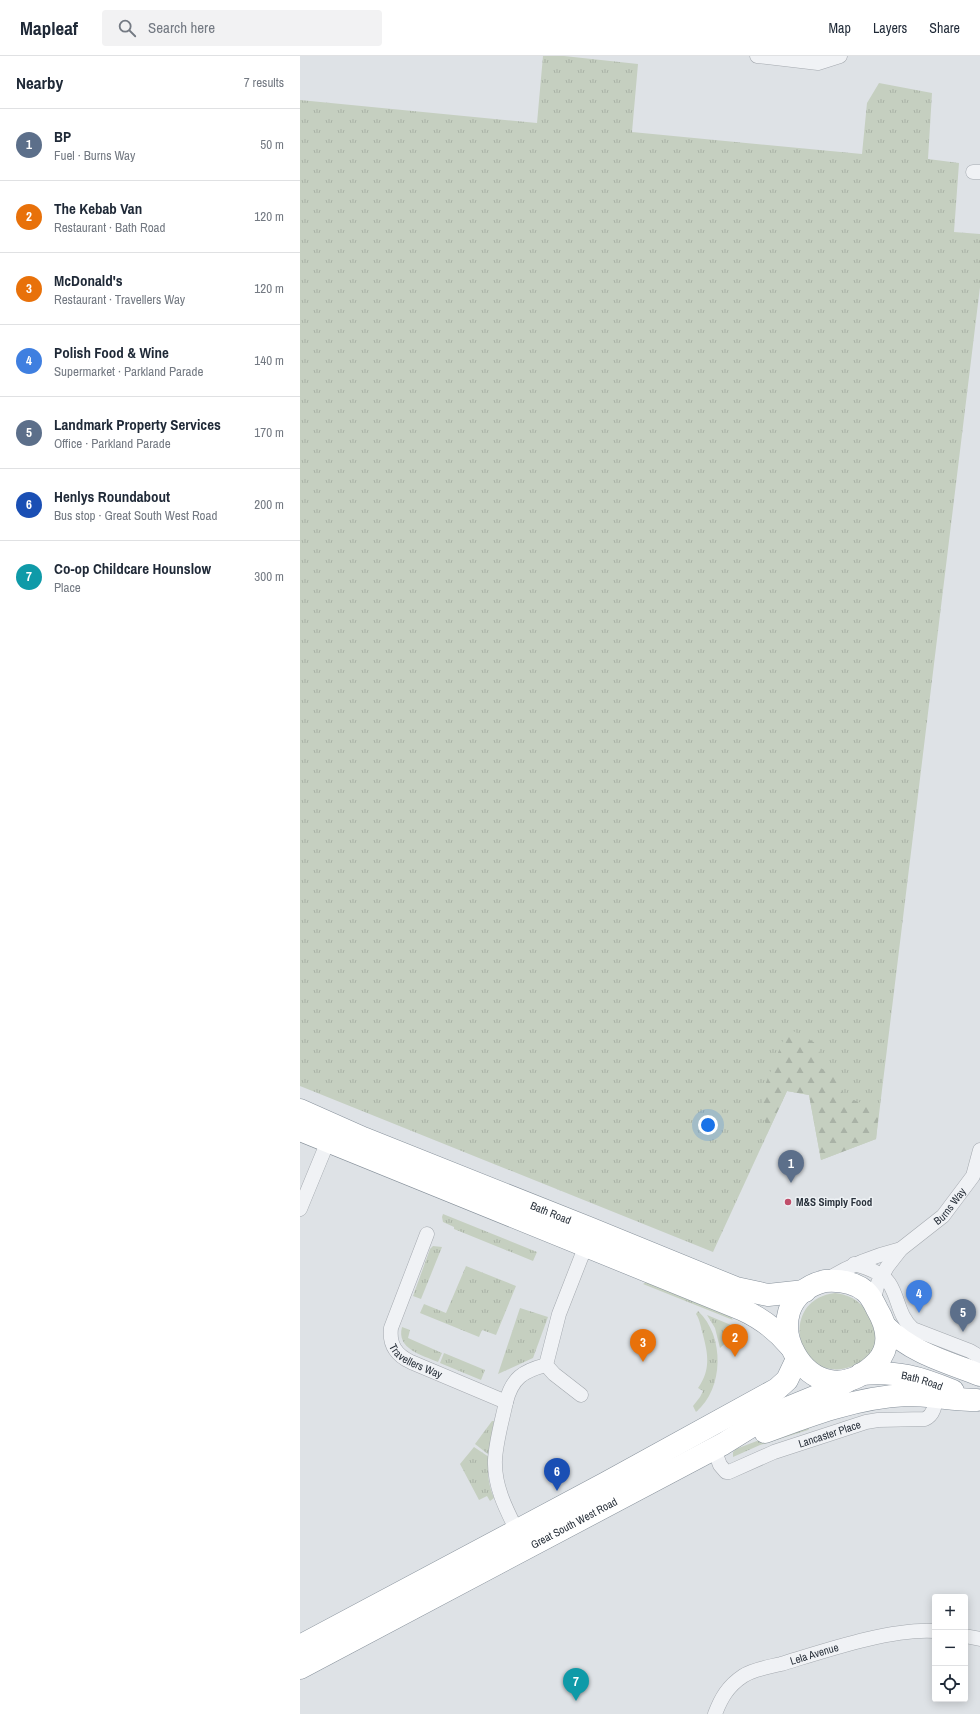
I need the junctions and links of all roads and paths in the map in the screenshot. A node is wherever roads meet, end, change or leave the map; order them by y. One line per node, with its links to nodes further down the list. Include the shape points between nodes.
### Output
1 (757, 56): 2 (street, via 818,63)
2 (840, 56)
3 (300, 1110): 14 (highway, Bath Road, via 363,1138 736,1288 768,1295)
4 (300, 1130): 5 (highway, Bath Road)
5 (328, 1141): 7 (street); 9 (highway, Bath Road)
6 (980, 1150): 10 (street, Burns Way, via 973,1176 943,1216)
7 (300, 1209)
8 (427, 1234): 25 (street, Travellers Way, via 392,1328 392,1345 404,1358)
9 (586, 1245): 17 (highway, Bath Road, via 758,1316 776,1330); 19 (street, via 559,1314)
10 (901, 1249): 11 (street, Burns Way); 12 (street, Burns Way, via 886,1267)
11 (854, 1264): 12 (street, via 863,1266); 13 (street, Burns Way)
12 (885, 1279): 15 (street, Burns Way, via 875,1291); 18 (street, via 906,1323 913,1329)
13 (825, 1281): 14 (highway); 15 (highway, via 851,1284 865,1291)
14 (805, 1291): 17 (highway, via 794,1302 789,1312 787,1327)
15 (874, 1302): 16 (highway)
16 (886, 1327): 20 (highway, via 897,1338 917,1350); 21 (highway, via 887,1340 883,1352 875,1363)
17 (793, 1353): 21 (highway, via 806,1370 818,1377 836,1381); 27 (highway, Great South West Road, via 787,1380 780,1387)
18 (980, 1357)
19 (546, 1365): 23 (street); 25 (street, via 532,1369 516,1380 509,1389)
20 (980, 1375)
21 (855, 1377): 22 (highway, Bath Road, via 877,1373 905,1374); 26 (highway, Great South West Road, via 834,1389 768,1416)
22 (936, 1391): 24 (highway, Bath Road); 26 (highway, via 843,1405)
23 (581, 1395)
24 (978, 1400)
25 (506, 1402): 27 (street, via 495,1460 496,1475 503,1502)
26 (718, 1447): 32 (highway, Great South West Road)
27 (517, 1531): 31 (highway, Great South West Road)
28 (932, 1631): 33 (street, Lela Avenue, via 893,1634 744,1675 726,1690)
29 (968, 1637): 30 (street)
30 (980, 1639)
31 (300, 1646)
32 (300, 1668)
33 (715, 1714)

